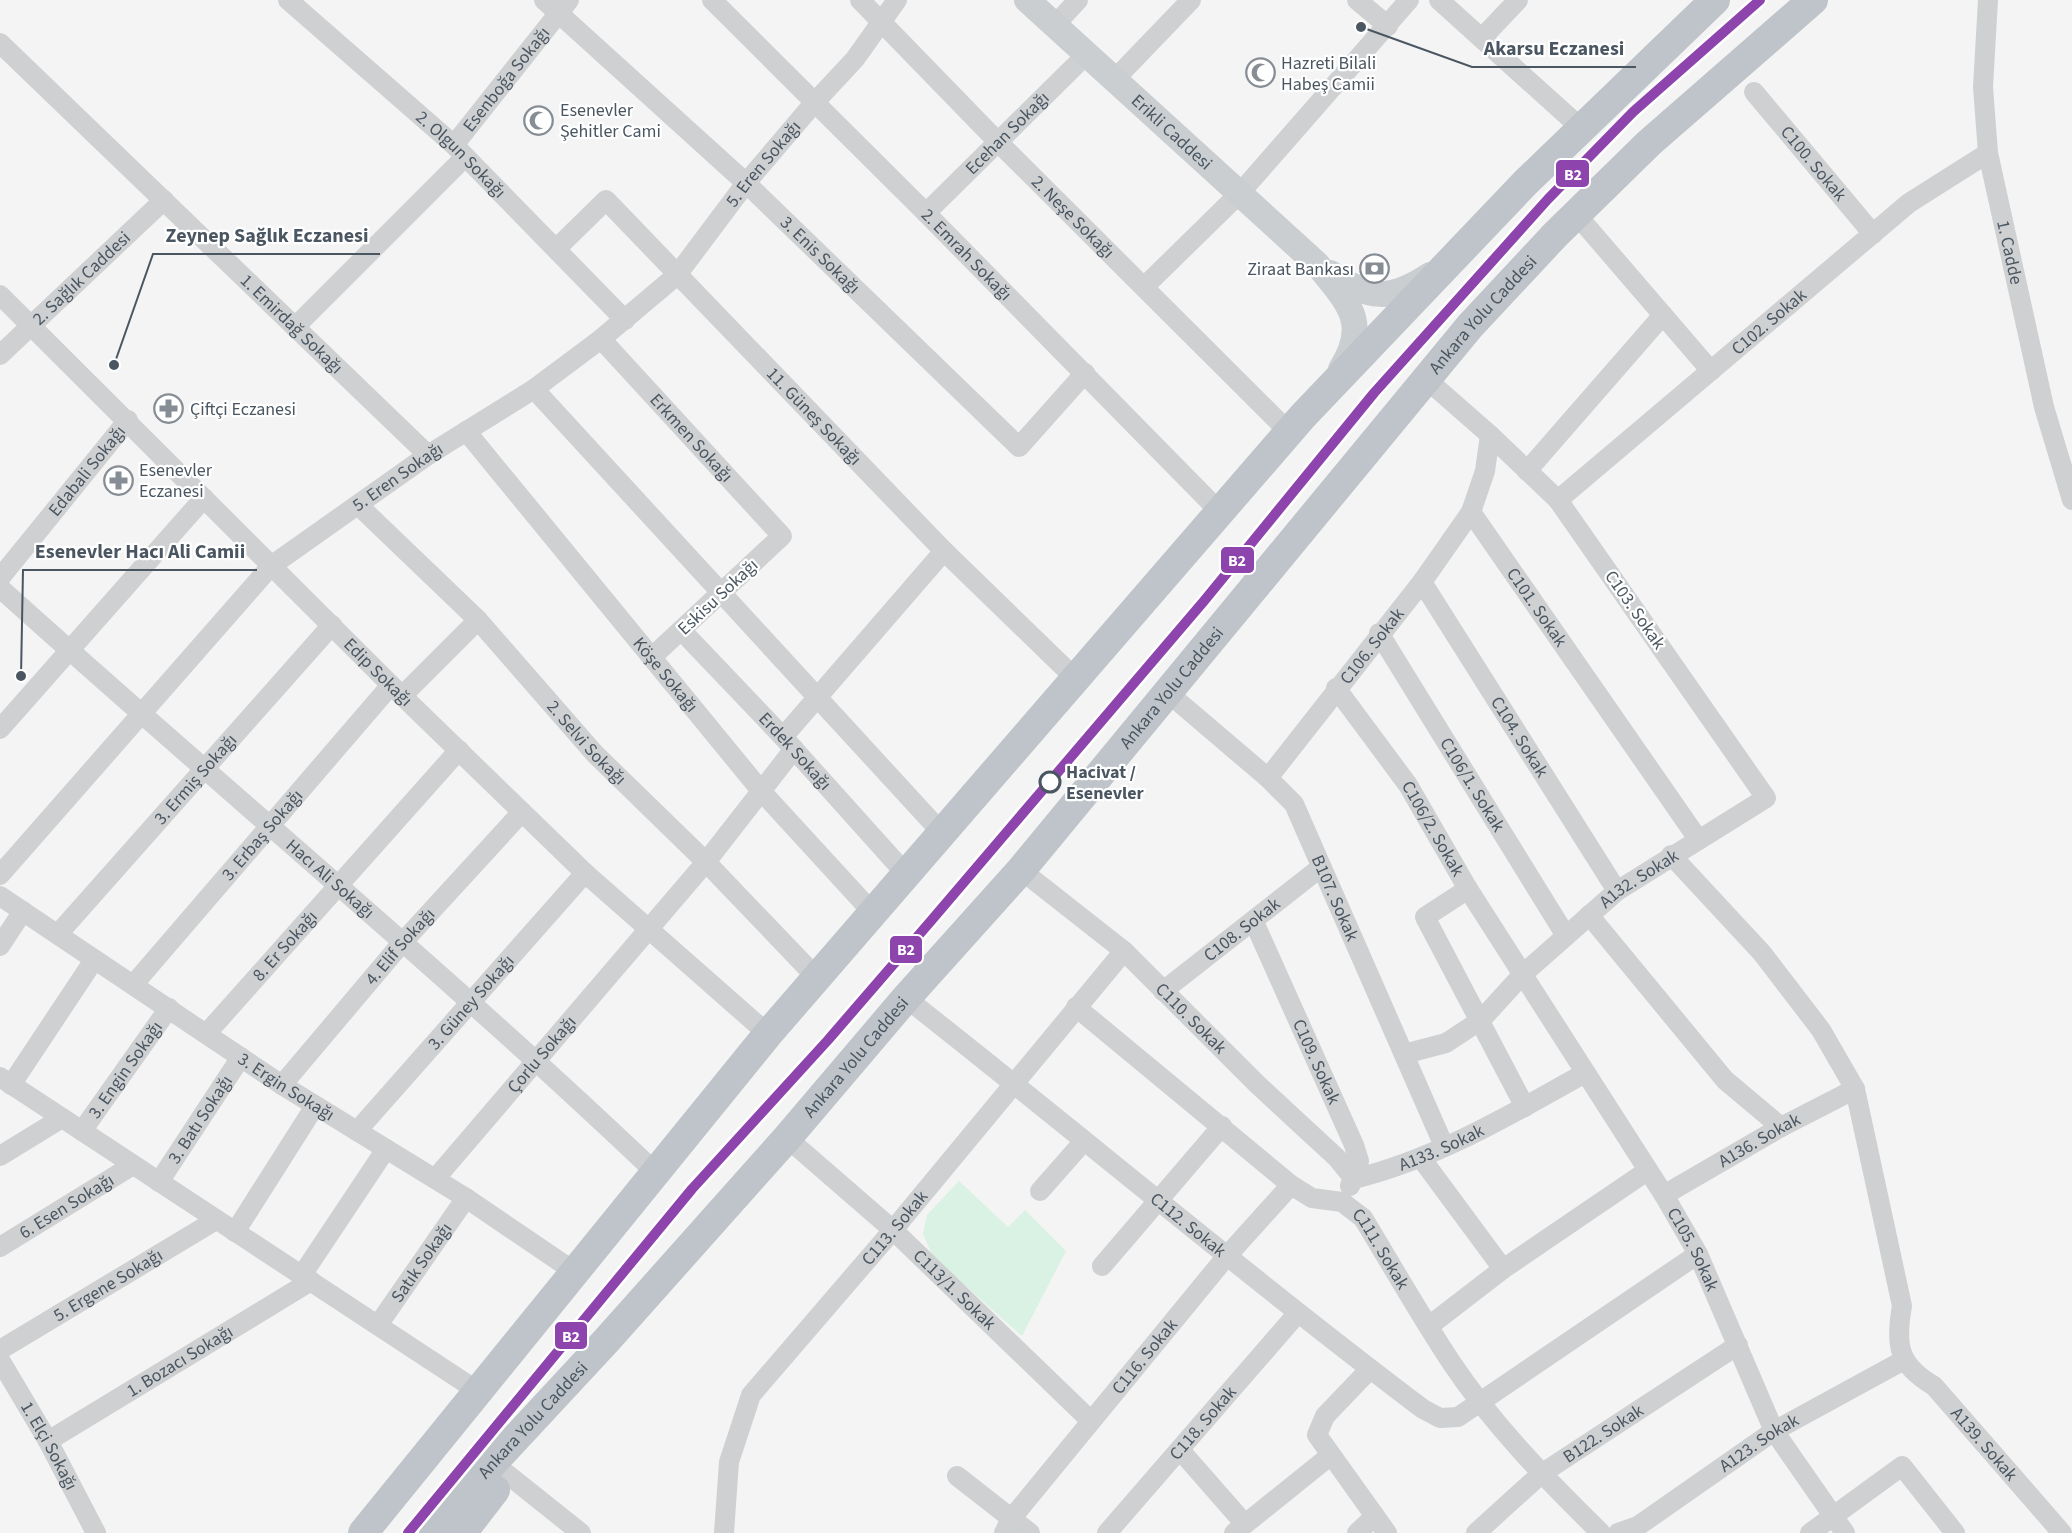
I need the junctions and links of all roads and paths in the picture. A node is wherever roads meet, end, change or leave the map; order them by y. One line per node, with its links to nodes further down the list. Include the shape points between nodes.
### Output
1 (288, 0): 27 (street, 2. Olgun Sokağı)
2 (712, 0): 24 (street, 2. Emrah Sokağı)
3 (861, 0): 16 (street, 2. Neşe Sokağı)
4 (897, 0): 16 (street, 5. Eren Sokağı)
5 (1028, 0): 17 (main road, Erikli Caddesi)
6 (1078, 0): 17 (street)
7 (1191, 0): 22 (street)
8 (1357, 0): 18 (street)
9 (1409, 0): 18 (street)
10 (1439, 0): 19 (street)
11 (1518, 0): 19 (street)
12 (1715, 0): 25 (highway)
13 (1813, 0): 33 (highway, Ankara Yolu Caddesi, via 1649,142)
14 (1988, 0): 28 (street, 1. Cadde, via 1983,87)
15 (558, 4): 27 (street, Esenboğa Sokağı); 29 (street, 3. Enis Sokağı)
16 (881, 20): 24 (street, 5. Eren Sokağı, via 855,59); 26 (street, 2. Neşe Sokağı)
17 (1055, 25): 21 (main road, Erikli Caddesi)
18 (1388, 26): 30 (street)
19 (1482, 38): 25 (street)
20 (0, 44): 31 (street, 1. Emirdağ Sokağı)
21 (1088, 54): 22 (main road, Erikli Caddesi); 26 (street, Ecehan Sokağı)
22 (1115, 79): 30 (main road, Erikli Caddesi)
23 (1754, 92): 34 (street, C100. Sokak)
24 (814, 103): 29 (street, 5. Eren Sokağı); 32 (street, 2. Emrah Sokağı)
25 (1581, 128): 37 (highway)
26 (998, 142): 32 (street, Ecehan Sokağı); 39 (street, 2. Neşe Sokağı)
27 (459, 151): 35 (street, 2. Olgun Sokağı); 44 (street, Esenboğa Sokağı)
28 (1988, 153): 34 (street, C102. Sokak, via 1909,203); 60 (street, 1. Cadde, via 2044,407)
29 (746, 183): 38 (street, 5. Eren Sokağı); 48 (street, 3. Enis Sokağı, via 1018,447)
30 (1240, 193): 36 (main road, Erikli Caddesi); 39 (street)
31 (164, 200): 43 (street, 2. Sağlık Caddesi); 44 (street, 1. Emirdağ Sokağı)
32 (926, 213): 48 (street, 2. Emrah Sokağı)
33 (1576, 214): 41 (street); 49 (highway, Ankara Yolu Caddesi)
34 (1873, 234): 47 (street, C102. Sokak)
35 (556, 249): 38 (street, 11. Güneş Sokağı, via 606,200); 42 (street, 2. Olgun Sokağı)
36 (1317, 264): 37 (main road, via 1358,290 1374,295 1394,295); 50 (main road, via 1348,307 1357,332 1349,357)
37 (1445, 265): 50 (highway)
38 (677, 275): 42 (street, 5. Eren Sokağı); 65 (street, 11. Güneş Sokağı)
39 (1146, 286): 54 (street, 2. Neşe Sokağı)
40 (0, 295): 43 (street, Edip Sokağı)
41 (1663, 315): 47 (street); 57 (street)
42 (625, 320): 45 (street, 5. Eren Sokağı)
43 (30, 325): 46 (street, 2. Sağlık Caddesi); 52 (street, Edip Sokağı)
44 (295, 327): 56 (street, 1. Emirdağ Sokağı)
45 (601, 339): 51 (street, 5. Eren Sokağı); 64 (street, Erkmen Sokağı)
46 (0, 355)
47 (1711, 371): 59 (street, C102. Sokak)
48 (1085, 373): 62 (street, 2. Emrah Sokağı)
49 (1425, 378): 55 (street); 80 (highway, Ankara Yolu Caddesi)
50 (1330, 387): 54 (highway)
51 (534, 389): 53 (street, 5. Eren Sokağı); 70 (street)
52 (128, 420): 58 (street, Edip Sokağı); 67 (street, Edabali Sokağı)
53 (466, 431): 56 (street, 5. Eren Sokağı); 76 (street, Köşe Sokağı)
54 (1289, 432): 62 (highway)
55 (1490, 435): 57 (street, C103. Sokak); 63 (street, via 1485,471)
56 (428, 456): 61 (street, 5. Eren Sokağı)
57 (1527, 471): 59 (street, C103. Sokak)
58 (204, 498): 66 (street, Edip Sokağı); 75 (street)
59 (1558, 500): 89 (street, C103. Sokak)
60 (2072, 500)
61 (358, 504): 66 (street, 5. Eren Sokağı); 71 (street, 2. Selvi Sokağı)
62 (1220, 512): 77 (highway)
63 (1471, 512): 68 (street, C106. Sokak); 93 (street, C101. Sokak)
64 (782, 536): 70 (street, Eskisu Sokağı)
65 (944, 551): 77 (street, 11. Güneş Sokağı); 81 (street, Çorlu Sokağı)
66 (271, 566): 72 (street, Edip Sokağı); 82 (street, 5. Eren Sokağı)
67 (0, 578)
68 (1422, 582): 74 (street, C106. Sokak); 103 (street, C104. Sokak)
69 (0, 588): 75 (street, Hacı Ali Sokağı)
70 (722, 595): 73 (street, Eskisu Sokağı); 81 (street)
71 (478, 620): 79 (street, 3. Erbaş Sokağı); 95 (street, 2. Selvi Sokağı, via 595,754)
72 (332, 625): 79 (street, Edip Sokağı); 86 (street, 3. Ermiş Sokağı)
73 (682, 631): 76 (street, Eskisu Sokağı); 84 (street, Erdek Sokağı)
74 (1379, 633): 78 (street, C106. Sokak); 111 (street, C106/1. Sokak)
75 (68, 650): 82 (street, Hacı Ali Sokağı); 83 (street)
76 (652, 657): 88 (street, Köşe Sokağı)
77 (1076, 679): 92 (highway)
78 (1336, 688): 87 (street, C106. Sokak); 102 (street, C106/2. Sokak, via 1408,785)
79 (397, 691): 85 (street, Edip Sokağı); 91 (street, 3. Erbaş Sokağı)
80 (1167, 692): 87 (street, B107. Sokak); 97 (highway, Ankara Yolu Caddesi)
81 (818, 698): 84 (street, Çorlu Sokağı); 92 (street)
82 (142, 715): 86 (street, Hacı Ali Sokağı); 99 (street, 5. Eren Sokağı)
83 (0, 729)
84 (788, 743): 88 (street, Çorlu Sokağı); 100 (street, Erdek Sokağı)
85 (459, 750): 90 (street, Edip Sokağı); 101 (street, 8. Er Sokağı)
86 (204, 768): 91 (street, Hacı Ali Sokağı); 110 (street, 3. Ermiş Sokağı)
87 (1268, 778): 96 (street, B107. Sokak, via 1294,804)
88 (762, 792): 95 (street, Çorlu Sokağı); 106 (street, Köşe Sokağı)
89 (1766, 798): 93 (street, A132. Sokak)
90 (522, 812): 98 (street, Edip Sokağı); 112 (street, 4. Elif Sokağı)
91 (268, 826): 101 (street, Hacı Ali Sokağı); 118 (street, 3. Erbaş Sokağı)
92 (942, 833): 100 (highway)
93 (1698, 839): 94 (street, A132. Sokak)
94 (1671, 855): 103 (street, A132. Sokak); 134 (street, via 1762,953 1821,1030)
95 (706, 862): 109 (street, Çorlu Sokağı); 117 (street, 2. Selvi Sokağı)
96 (1320, 868): 108 (street, C108. Sokak); 127 (street, B107. Sokak)
97 (1021, 870): 114 (street, C110. Sokak); 120 (highway, Ankara Yolu Caddesi)
98 (585, 873): 109 (street, Edip Sokağı); 121 (street, 3. Güney Sokağı)
99 (0, 874)
100 (906, 874): 106 (highway)
101 (336, 886): 112 (street, Hacı Ali Sokağı); 125 (street, 8. Er Sokağı)
102 (1468, 889): 116 (street, C106/2. Sokak); 124 (street, via 1425,917)
103 (1617, 891): 107 (street, A132. Sokak)
104 (0, 896): 105 (street, 3. Ergin Sokağı)
105 (23, 911): 110 (street, 3. Ergin Sokağı); 113 (street)
106 (873, 913): 117 (highway)
107 (1589, 915): 111 (street, A132. Sokak); 139 (street, via 1725,1080)
108 (1254, 922): 119 (street, C108. Sokak); 152 (street, C109. Sokak, via 1354,1145 1359,1161)
109 (649, 931): 126 (street, Edip Sokağı); 129 (street, Çorlu Sokağı)
110 (58, 934): 115 (street, 3. Ergin Sokağı)
111 (1566, 936): 116 (street, A132. Sokak)
112 (401, 944): 121 (street, Hacı Ali Sokağı); 133 (street, 4. Elif Sokağı)
113 (0, 946)
114 (1124, 951): 119 (street, C110. Sokak); 122 (street, C113. Sokak)
115 (94, 960): 118 (street, 3. Ergin Sokağı); 131 (street)
116 (1523, 974): 124 (street); 130 (street, C105. Sokak)
117 (817, 978): 126 (highway)
118 (134, 985): 123 (street, 3. Ergin Sokağı)
119 (1163, 991): 152 (street, C110. Sokak)
120 (906, 998): 132 (street, C112. Sokak); 142 (highway, Ankara Yolu Caddesi)
121 (470, 1002): 129 (street, Hacı Ali Sokağı); 141 (street, 3. Güney Sokağı)
122 (1076, 1007): 132 (street, C113. Sokak); 138 (street, C111. Sokak)
123 (169, 1008): 125 (street, 3. Ergin Sokağı); 140 (street, 3. Engin Sokağı)
124 (1481, 1020): 127 (street, via 1446,1043); 136 (street)
125 (207, 1034): 128 (street, 3. Ergin Sokağı)
126 (768, 1034): 150 (highway)
127 (1404, 1054): 144 (street, B107. Sokak)
128 (241, 1057): 133 (street, 3. Ergin Sokağı); 153 (street, 3. Batı Sokağı)
129 (537, 1060): 150 (street, Hacı Ali Sokağı); 151 (street, Çorlu Sokağı)
130 (1585, 1073): 136 (street, A133. Sokak); 149 (street, C105. Sokak)
131 (6, 1081): 137 (street)
132 (1015, 1083): 143 (street, C112. Sokak); 161 (street, C113. Sokak)
133 (282, 1085): 135 (street, 3. Ergin Sokağı)
134 (1854, 1089): 139 (street, A136. Sokak); 177 (street, via 1902,1306 1897,1335)
135 (315, 1106): 141 (street, 3. Ergin Sokağı); 162 (street)
136 (1525, 1107): 144 (street, A133. Sokak)
137 (62, 1118): 140 (street); 146 (street)
138 (1222, 1126): 154 (street, C111. Sokak); 158 (street)
139 (1781, 1127): 156 (street, A136. Sokak)
140 (81, 1131): 148 (street)
141 (357, 1131): 145 (street, 3. Ergin Sokağı)
142 (787, 1138): 161 (street, C113/1. Sokak); 173 (highway, Ankara Yolu Caddesi)
143 (1084, 1141): 155 (street); 158 (street, C112. Sokak)
144 (1444, 1146): 147 (street, A133. Sokak)
145 (386, 1149): 151 (street, 3. Ergin Sokağı); 169 (street, 1. Bozacı Sokağı)
146 (0, 1156)
147 (1421, 1158): 152 (street, A133. Sokak); 167 (street)
148 (134, 1165): 153 (street); 163 (street, 6. Esen Sokağı)
149 (1647, 1171): 156 (street, C105. Sokak); 167 (street)
150 (656, 1173): 168 (highway)
151 (435, 1179): 157 (street, 3. Ergin Sokağı)
152 (1354, 1179): 159 (street, C109. Sokak)
153 (159, 1182): 160 (street)
154 (1291, 1185): 159 (street, C111. Sokak, via 1312,1198); 165 (street, C116. Sokak)
155 (1040, 1191)
156 (1664, 1195): 164 (street, C105. Sokak)
157 (466, 1198): 168 (street, 3. Ergin Sokağı); 171 (street, Satık Sokağı)
158 (1156, 1201): 165 (street, C112. Sokak); 166 (street)
159 (1342, 1202): 172 (street, C111. Sokak, via 1363,1218)
160 (216, 1220): 162 (street); 175 (street, 5. Ergene Sokağı)
161 (893, 1230): 181 (street, C113/1. Sokak); 198 (street, C113. Sokak, via 751,1395 729,1462)
162 (234, 1232): 169 (street)
163 (0, 1247)
164 (1698, 1254): 174 (street, C105. Sokak); 180 (street, C112. Sokak)
165 (1226, 1257): 170 (street, C112. Sokak); 181 (street, C116. Sokak)
166 (1102, 1266)
167 (1503, 1269): 172 (street)
168 (575, 1272): 179 (highway)
169 (307, 1278): 171 (street); 183 (street, 1. Bozacı Sokağı)
170 (1297, 1314): 178 (street, C112. Sokak); 184 (street, C118. Sokak)
171 (378, 1326): 179 (street)
172 (1429, 1326): 180 (street, C111. Sokak)
173 (606, 1341): 186 (highway); 195 (highway, Ankara Yolu Caddesi, via 488,1468)
174 (1738, 1345): 182 (street, C105. Sokak); 187 (street, B122. Sokak)
175 (0, 1350)
176 (0, 1360): 183 (street, 1. Elçi Sokağı)
177 (1904, 1360): 182 (street, A123. Sokak); 208 (street, A139. Sokak, via 1915,1375 1934,1386)
178 (1370, 1370): 180 (street, C112. Sokak, via 1440,1418 1458,1417); 185 (street, via 1325,1416 1317,1435)
179 (479, 1392): 194 (highway)
180 (1480, 1402): 187 (street, C111. Sokak)
181 (1090, 1421): 191 (street, C116. Sokak)
182 (1774, 1431): 190 (street, C105. Sokak); 205 (street, A123. Sokak, via 1638,1526)
183 (48, 1441): 193 (street, 1. Elçi Sokağı)
184 (1180, 1450): 192 (street); 200 (street, C118. Sokak)
185 (1331, 1455): 189 (street); 192 (street)
186 (507, 1474): 196 (highway); 197 (street)
187 (1541, 1474): 203 (street, B122. Sokak); 204 (street, C111. Sokak)
188 (957, 1476): 191 (street)
189 (1375, 1516): 201 (street); 202 (street)
190 (1839, 1525): 206 (street); 207 (street, via 1902,1467)
191 (1008, 1526): 199 (street)
192 (1239, 1528)
193 (96, 1533)
194 (363, 1533)
195 (434, 1533)
196 (462, 1533)
197 (581, 1533)
198 (724, 1533)
199 (1030, 1533)
200 (1107, 1533)
201 (1357, 1533)
202 (1387, 1533)
203 (1476, 1533)
204 (1601, 1533)
205 (1618, 1533)
206 (1810, 1533)
207 (1955, 1533)
208 (2062, 1533)

